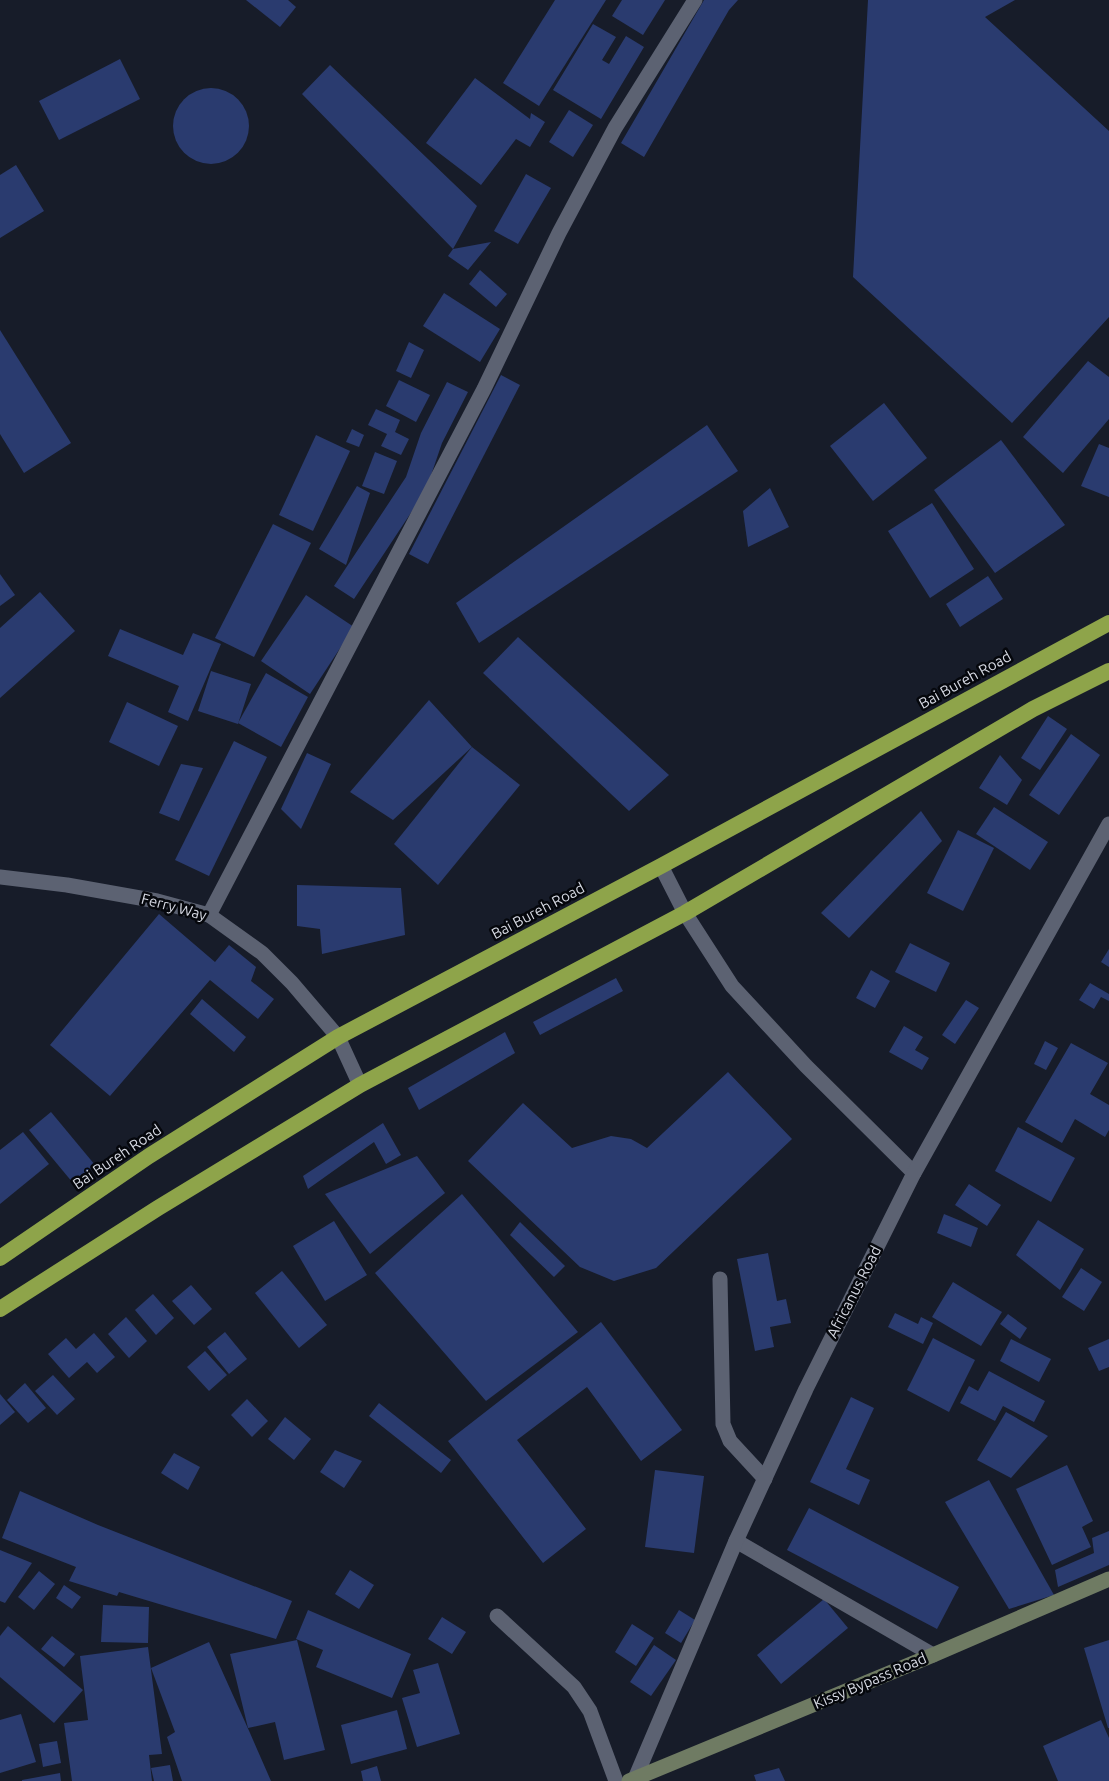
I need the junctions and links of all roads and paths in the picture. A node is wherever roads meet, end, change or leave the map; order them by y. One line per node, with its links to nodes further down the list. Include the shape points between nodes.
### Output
1 (695, 0): 8 (street, via 615,128 564,223 484,389)
2 (1109, 622): 5 (highway, Bai Bureh Road)
3 (1109, 671): 7 (highway, via 1033,709)
4 (1109, 824): 11 (street, Africanus Road)
5 (661, 866): 7 (street); 9 (highway, Bai Bureh Road)
6 (0, 877): 8 (street, Ferry Way, via 157,901)
7 (685, 913): 10 (highway); 11 (street, via 732,986 806,1066)
8 (209, 915): 9 (street, Ferry Way, via 262,953)
9 (338, 1037): 10 (street, Ferry Way); 12 (highway, Bai Bureh Road, via 149,1156)
10 (360, 1085): 14 (highway)
11 (915, 1173): 15 (street, Africanus Road)
12 (0, 1258)
13 (720, 1280): 15 (street, via 723,1424 730,1441)
14 (0, 1309)
15 (765, 1479): 16 (street, Africanus Road)
16 (736, 1541): 19 (street); 20 (street, Africanus Road)
17 (1109, 1579): 19 (main road, Kissy Bypass Road)
18 (497, 1616): 21 (street, via 574,1687 590,1711)
19 (933, 1655): 20 (main road, Kissy Bypass Road)
20 (633, 1780)
21 (616, 1781)

